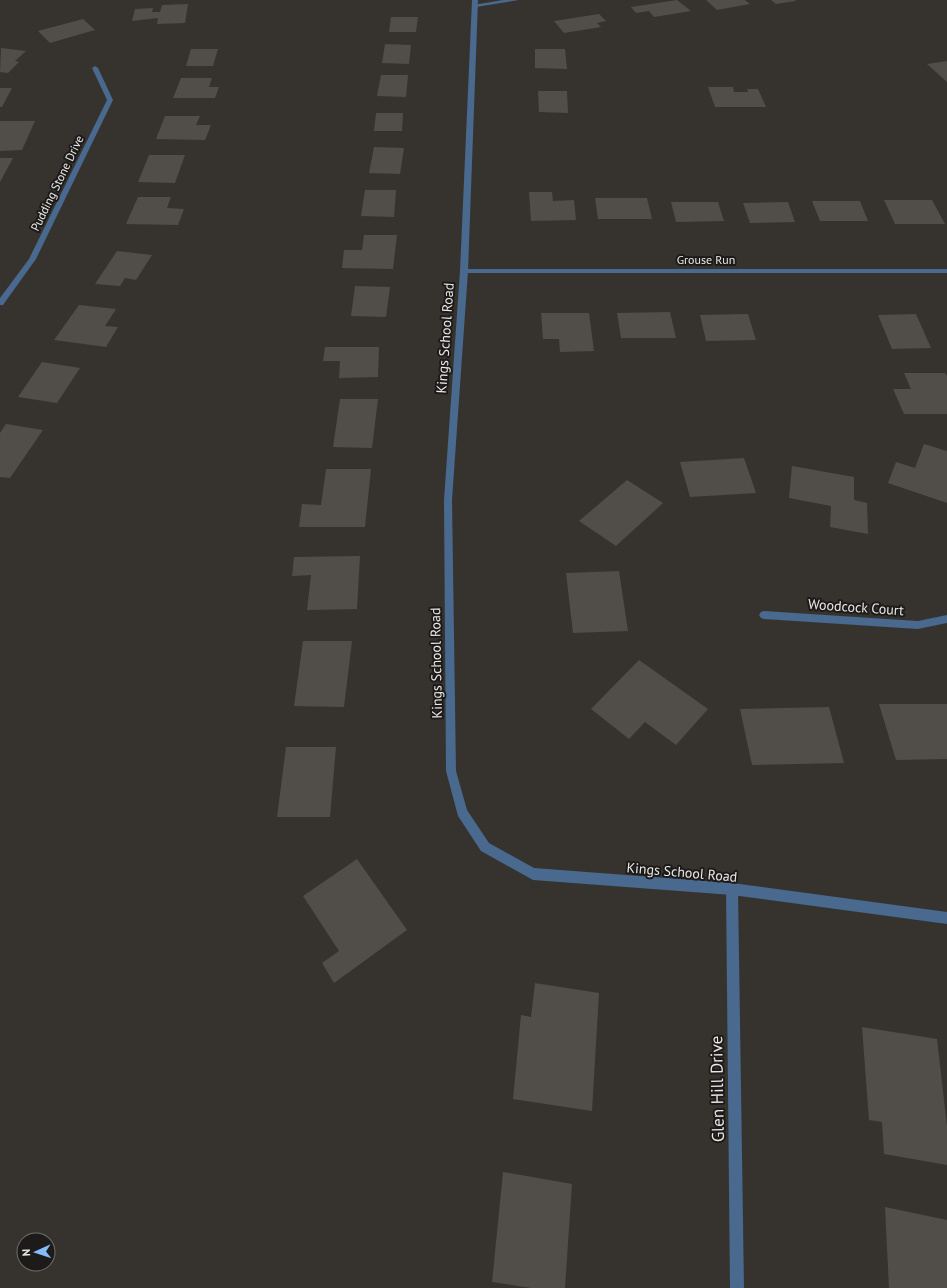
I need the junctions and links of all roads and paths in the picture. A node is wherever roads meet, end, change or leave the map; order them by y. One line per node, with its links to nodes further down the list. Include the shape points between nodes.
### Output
1 (516, 0): 2 (street)
2 (476, 3): 4 (street, Kings School Road)
3 (95, 68): 6 (street, Pudding Stone Drive, via 110,100 32,259)
4 (464, 270): 5 (street, Grouse Run); 9 (street, Kings School Road, via 448,500 452,771 462,812 485,847 533,874)
5 (947, 271)
6 (0, 303)
7 (764, 615): 8 (street, Woodcock Court, via 918,625)
8 (947, 619)
9 (732, 889): 10 (street, Kings School Road); 11 (street, Glen Hill Drive)
10 (947, 918)
11 (737, 1288)

